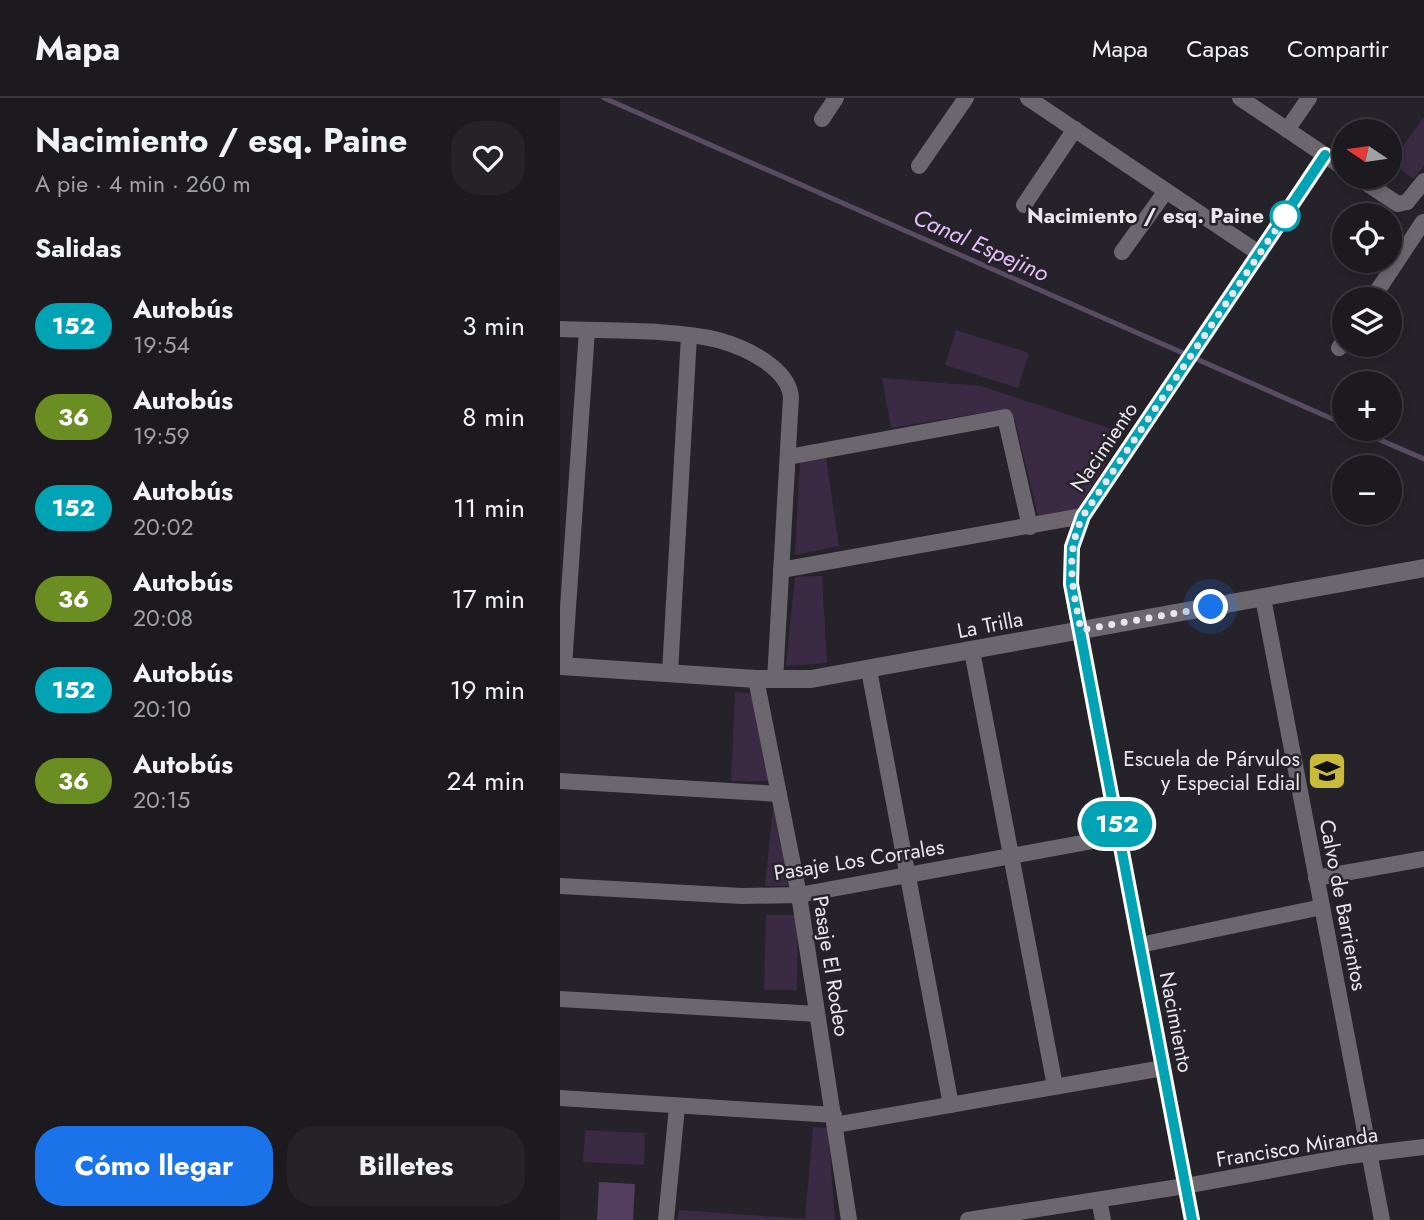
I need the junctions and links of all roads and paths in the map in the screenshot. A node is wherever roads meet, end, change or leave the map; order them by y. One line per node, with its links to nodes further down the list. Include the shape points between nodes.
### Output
1 (836, 98): 6 (street)
2 (966, 98): 11 (street)
3 (1028, 98): 7 (street)
4 (1240, 98): 8 (street)
5 (1309, 98): 8 (street)
6 (822, 119)
7 (1074, 129): 14 (street); 16 (street)
8 (1287, 130): 9 (street)
9 (1325, 155): 10 (street); 19 (street, Nacimiento)
10 (1332, 160)
11 (919, 166)
12 (1424, 181): 15 (street)
13 (1375, 189): 15 (street, via 1398,204)
14 (1166, 191): 18 (street); 19 (street)
15 (1407, 202): 17 (street)
16 (1024, 205)
17 (1423, 222): 20 (street)
18 (1122, 252)
19 (1260, 254): 25 (street, Nacimiento)
20 (1380, 287)
21 (560, 329): 22 (street)
22 (587, 330): 23 (street); 32 (street)
23 (689, 336): 24 (street, via 730,344 778,370 792,397); 34 (street)
24 (788, 457): 26 (street, via 1005,417); 28 (street)
25 (1083, 516): 26 (street); 30 (street, Nacimiento, via 1070,559)
26 (1030, 527): 28 (street)
27 (1424, 568): 29 (street, La Trilla)
28 (781, 570): 36 (street)
29 (1263, 598): 30 (street, La Trilla); 43 (street, Calvo de Barrientos)
30 (1081, 630): 31 (street, La Trilla); 39 (street, Nacimiento)
31 (972, 652): 33 (street, La Trilla); 40 (street)
32 (562, 666): 34 (street, La Trilla)
33 (869, 670): 36 (street, La Trilla); 42 (street)
34 (670, 673): 35 (street, La Trilla)
35 (756, 679): 36 (street, La Trilla); 38 (street, Pasaje El Rodeo)
36 (775, 680)
37 (560, 781): 38 (street)
38 (779, 794): 45 (street, Pasaje El Rodeo)
39 (1119, 835): 40 (street, Pasaje Los Corrales); 47 (street, Nacimiento)
40 (1011, 856): 42 (street, Pasaje Los Corrales); 51 (street)
41 (1424, 859): 43 (street)
42 (908, 875): 45 (street, Pasaje Los Corrales); 53 (street)
43 (1317, 878): 46 (street, Calvo de Barrientos)
44 (560, 886): 45 (street, Pasaje Los Corrales)
45 (799, 895): 49 (street, Pasaje El Rodeo)
46 (1322, 906): 47 (street); 57 (street, Calvo de Barrientos)
47 (1140, 945): 50 (street, Nacimiento)
48 (560, 999): 49 (street)
49 (817, 1014): 55 (street, Pasaje El Rodeo)
50 (1163, 1068): 51 (street); 58 (street, Nacimiento)
51 (1055, 1086): 53 (street)
52 (560, 1098): 54 (street)
53 (951, 1105): 55 (street)
54 (677, 1107): 55 (street); 61 (street)
55 (834, 1120): 62 (street, Pasaje El Rodeo)
56 (1424, 1147): 57 (street, Francisco Miranda)
57 (1370, 1155): 58 (street, Francisco Miranda); 66 (street, Calvo de Barrientos)
58 (1185, 1186): 59 (street, Francisco Miranda); 65 (street, Nacimiento)
59 (1099, 1200): 60 (street, Francisco Miranda); 64 (street)
60 (1019, 1216): 63 (street, Francisco Miranda)
61 (666, 1220)
62 (849, 1220)
63 (968, 1220)
64 (1102, 1220)
65 (1192, 1220)
66 (1382, 1220)

